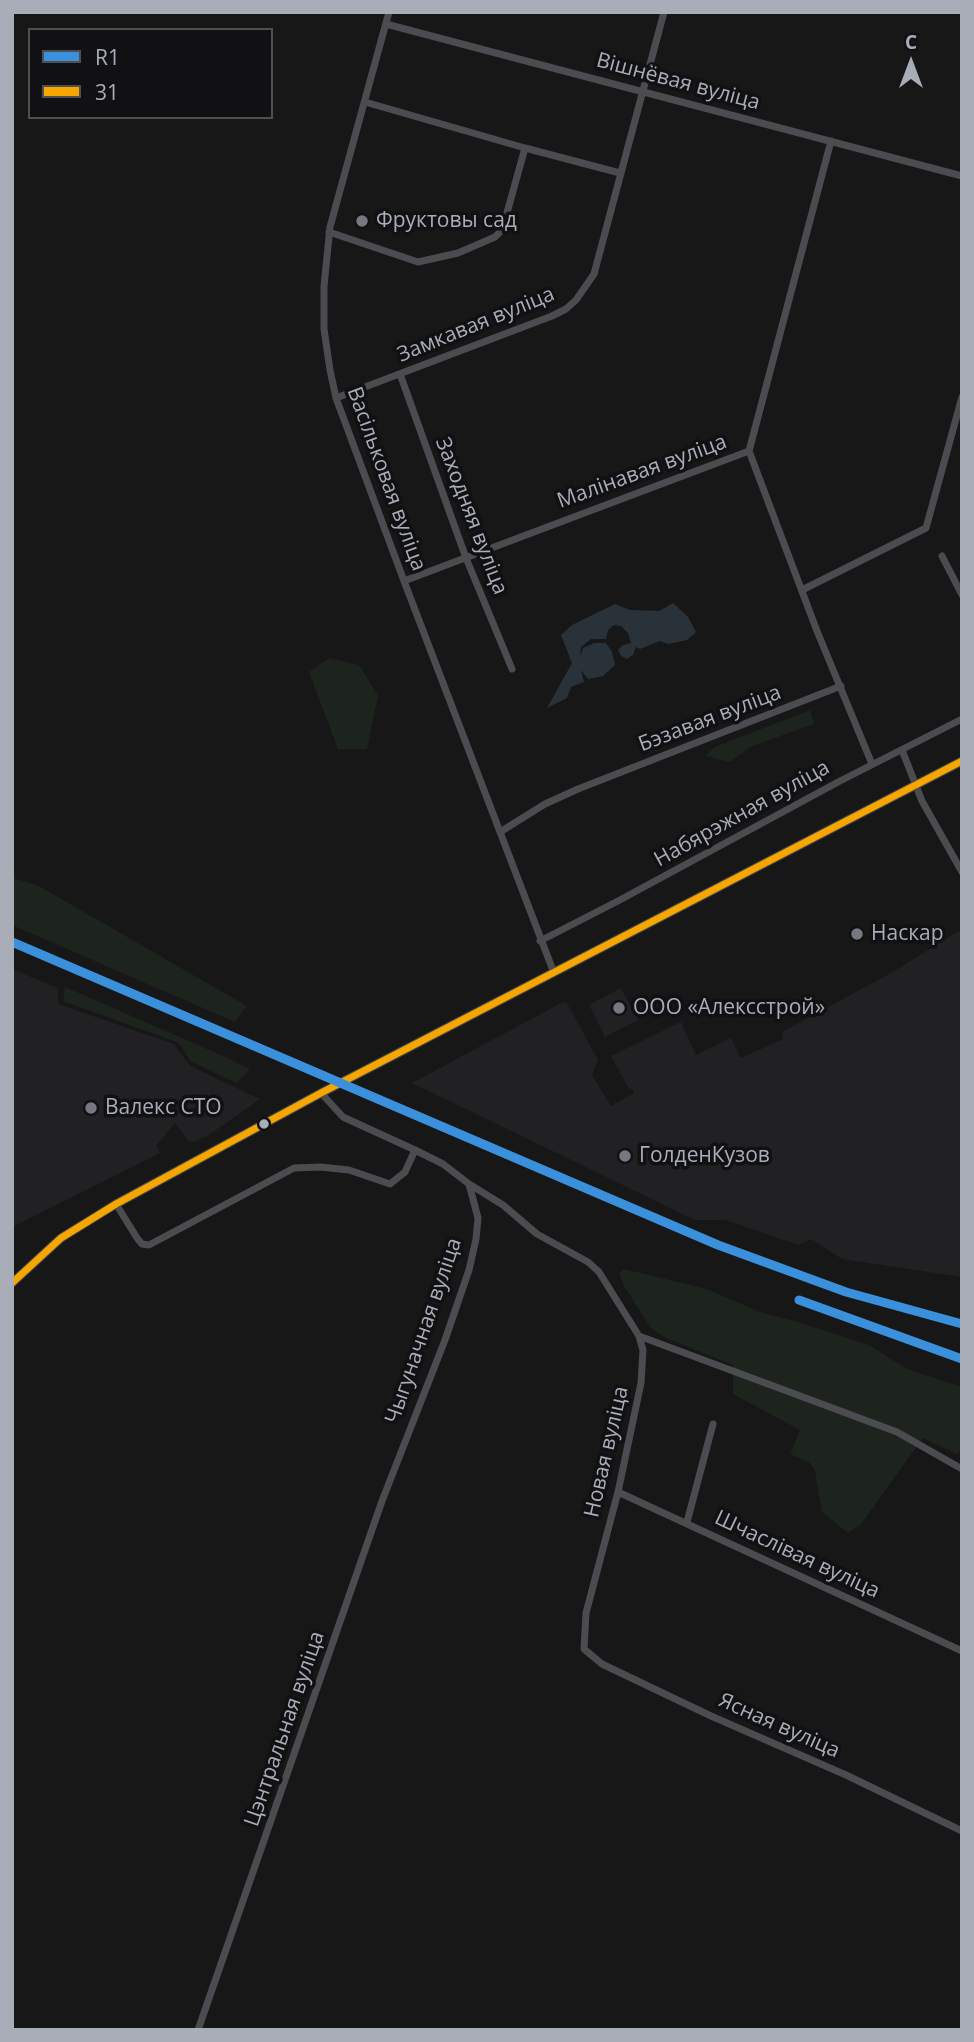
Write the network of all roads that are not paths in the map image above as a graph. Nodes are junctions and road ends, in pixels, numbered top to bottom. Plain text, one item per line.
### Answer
1 (389, 12) edge
2 (664, 12) edge
3 (386, 24) junction
4 (643, 90) junction
5 (365, 102) junction
6 (831, 141) junction
7 (525, 148) junction
8 (620, 173) junction
9 (962, 176) edge
10 (329, 232) junction
11 (400, 374) junction
12 (962, 397) edge
13 (336, 398) junction
14 (749, 451) junction
15 (942, 556) dead end
16 (466, 558) junction
17 (404, 580) junction
18 (802, 590) junction
19 (962, 596) edge
20 (512, 669) dead end
21 (841, 686) junction
22 (962, 719) edge
23 (902, 750) junction
24 (962, 761) edge
25 (872, 764) junction
26 (915, 784) junction
27 (500, 832) junction
28 (962, 872) edge
29 (540, 941) junction
30 (554, 974) junction
31 (321, 1093) junction
32 (415, 1150) junction
33 (469, 1184) junction
34 (116, 1204) junction
35 (12, 1283) edge
36 (639, 1336) junction
37 (713, 1423) dead end
38 (405, 1440) joint
39 (962, 1469) edge
40 (618, 1492) junction
41 (687, 1522) junction
42 (584, 1648) joint
43 (962, 1651) edge
44 (962, 1831) edge
45 (198, 2030) edge

1 - 3 street, Васільковая вуліца
2 - 4 street, Замкавая вуліца
3 - 4 street, Вішнёвая вуліца
3 - 5 street, Васільковая вуліца
4 - 6 street, Вішнёвая вуліца
4 - 8 street, Замкавая вуліца
5 - 7 street
5 - 10 street, Васільковая вуліца
6 - 9 street, Вішнёвая вуліца
6 - 14 street, Малінавая вуліца
7 - 8 street
7 - 10 street
8 - 11 street, Замкавая вуліца
10 - 13 street, Васільковая вуліца
11 - 13 street, Замкавая вуліца
11 - 16 street, Заходняя вуліца
12 - 18 street
13 - 17 street, Васільковая вуліца
14 - 16 street, Малінавая вуліца
14 - 18 street
15 - 19 street
16 - 17 street, Малінавая вуліца
16 - 20 street, Заходняя вуліца
17 - 27 street, Васільковая вуліца
18 - 21 street
21 - 25 street
21 - 27 street, Бэзавая вуліца
22 - 23 street, Набярэжная вуліца
23 - 25 street, Набярэжная вуліца
23 - 26 street
24 - 26 street
25 - 29 street, Набярэжная вуліца
26 - 28 street
26 - 30 street
27 - 29 street, Васільковая вуліца
29 - 30 street, Васільковая вуліца
30 - 31 street
31 - 32 street
31 - 34 street
32 - 33 street
32 - 34 street
33 - 36 street, Новая вуліца
33 - 38 street, Чыгуначная вуліца
34 - 35 street
36 - 39 street
36 - 40 street, Новая вуліца
37 - 41 street
38 - 45 street, Цэнтральная вуліца
40 - 41 street, Шчаслівая вуліца
40 - 42 street, Новая вуліца
41 - 43 street, Шчаслівая вуліца
42 - 44 street, Ясная вуліца

